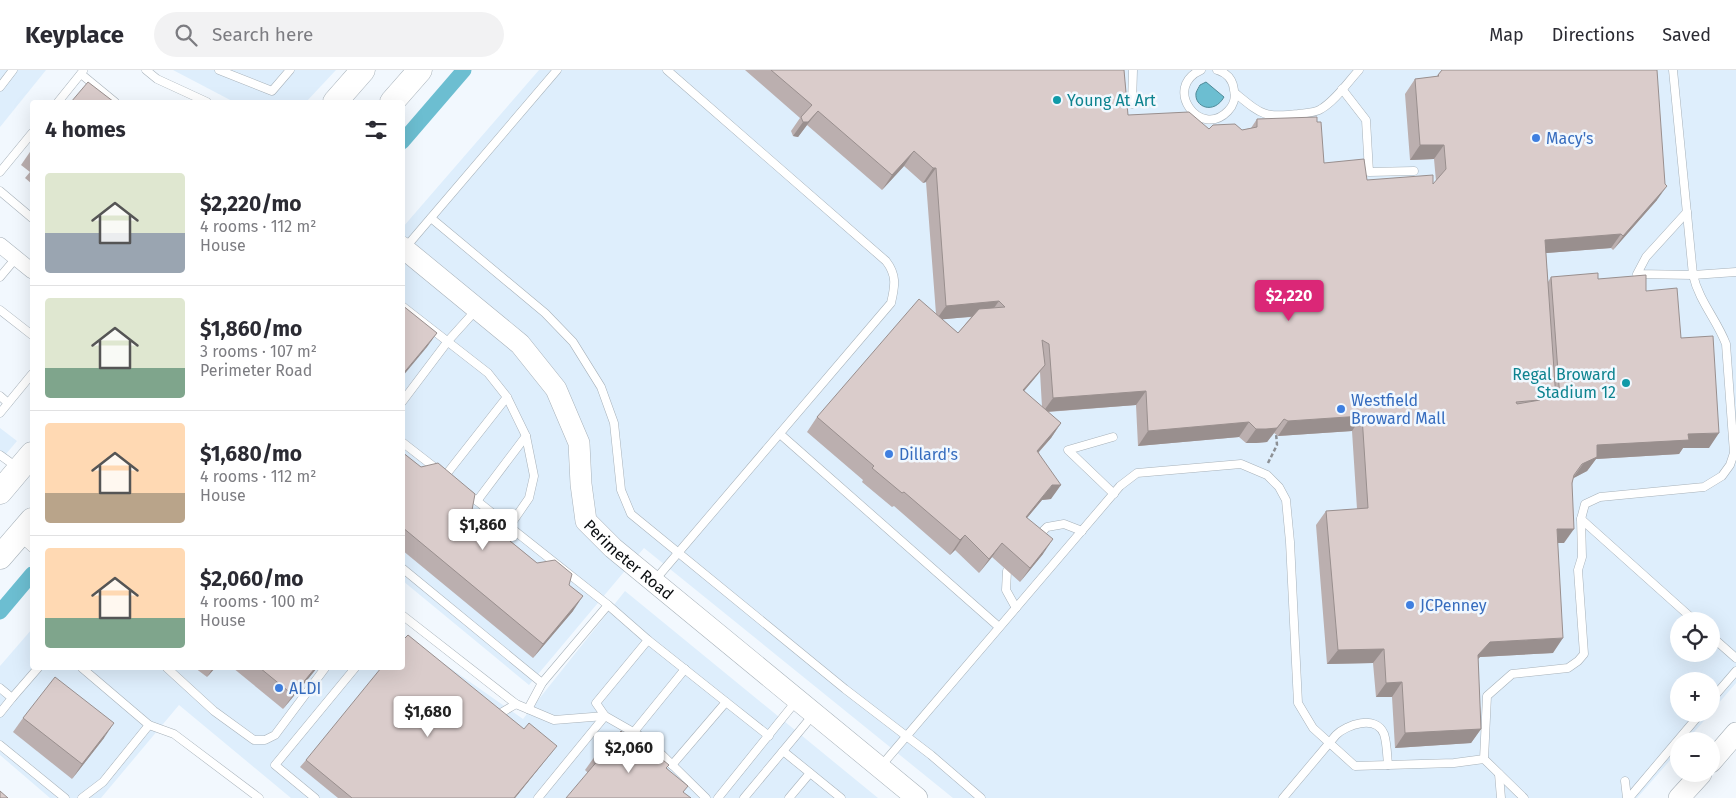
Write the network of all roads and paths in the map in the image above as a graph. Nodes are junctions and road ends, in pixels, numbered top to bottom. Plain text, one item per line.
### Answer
1 (13, 70) edge
2 (146, 70) edge
3 (219, 70) edge
4 (290, 70) edge
5 (363, 70) edge
6 (420, 70) edge
7 (557, 70) edge
8 (668, 70) edge
9 (1133, 70) edge
10 (1217, 70) edge
11 (1359, 70) edge
12 (1673, 70) edge
13 (1198, 71) edge
14 (83, 72) edge
15 (238, 73) edge
16 (0, 87) edge
17 (1342, 89) junction
18 (1235, 93) junction
19 (60, 100) edge
20 (113, 100) edge
21 (203, 100) edge
22 (337, 100) edge
23 (394, 100) edge
24 (1132, 104) dead end
25 (30, 135) edge
26 (1414, 171) dead end
27 (0, 172) edge
28 (0, 191) edge
29 (1687, 212) junction
30 (30, 216) edge
31 (431, 218) junction
32 (0, 245) edge
33 (405, 247) edge
34 (405, 249) edge
35 (16, 258) junction
36 (30, 269) edge
37 (1736, 272) edge
38 (1693, 276) junction
39 (0, 277) edge
40 (405, 308) edge
41 (477, 308) junction
42 (0, 310) edge
43 (30, 333) edge
44 (448, 342) junction
45 (30, 376) edge
46 (0, 396) edge
47 (507, 397) junction
48 (405, 398) edge
49 (8, 403) junction
50 (0, 413) edge
51 (1276, 425) edge
52 (780, 434) junction
53 (526, 436) junction
54 (1113, 437) dead end
55 (405, 444) edge
56 (0, 454) edge
57 (26, 462) edge
58 (1264, 474) junction
59 (451, 481) junction
60 (0, 492) edge
61 (1114, 494) junction
62 (477, 501) junction
63 (1581, 518) junction
64 (509, 527) junction
65 (1082, 531) junction
66 (28, 535) edge
67 (1030, 543) edge
68 (678, 552) junction
69 (0, 557) edge
70 (405, 570) edge
71 (1008, 571) dead end
72 (654, 581) junction
73 (608, 605) junction
74 (1016, 608) junction
75 (1685, 612) edge
76 (405, 617) edge
77 (999, 627) junction
78 (648, 640) junction
79 (1720, 644) edge
80 (1736, 658) edge
81 (36, 670) edge
82 (84, 670) edge
83 (169, 670) edge
84 (323, 670) edge
85 (353, 670) edge
86 (685, 670) junction
87 (1736, 671) edge
88 (542, 683) junction
89 (0, 688) edge
90 (1720, 690) edge
91 (12, 698) junction
92 (798, 700) junction
93 (726, 702) junction
94 (516, 704) junction
95 (528, 709) junction
96 (0, 713) edge
97 (814, 714) junction
98 (494, 716) edge
99 (604, 716) junction
100 (1693, 722) edge
101 (149, 725) junction
102 (633, 733) junction
103 (1736, 734) edge
104 (769, 736) junction
105 (906, 736) junction
106 (1329, 743) junction
107 (0, 745) edge
108 (783, 751) junction
109 (1720, 752) edge
110 (1484, 760) junction
111 (672, 765) junction
112 (1388, 765) junction
113 (880, 768) junction
114 (810, 773) junction
115 (1499, 774) junction
116 (1624, 782) dead end
117 (1694, 782) edge
118 (66, 798) edge
119 (82, 798) edge
120 (259, 798) edge
121 (315, 798) edge
122 (538, 798) edge
123 (706, 798) edge
124 (718, 798) edge
125 (744, 798) edge
126 (789, 798) edge
127 (841, 798) edge
128 (917, 798) edge
129 (981, 798) edge
130 (1283, 798) edge
131 (1501, 798) edge
132 (1524, 798) edge
133 (1628, 798) edge
134 (1679, 798) edge

1 - 16 lane
2 - 21 lane
3 - 15 lane
4 - 15 lane
5 - 22 main road
6 - 23 main road
7 - 31 lane
8 - 52 lane
9 - 24 lane
10 - 18 lane
11 - 17 lane
12 - 29 lane
13 - 18 lane
14 - 19 lane
14 - 20 lane
17 - 18 lane
17 - 26 lane
25 - 27 lane
28 - 30 lane
29 - 38 lane
29 - 38 lane
31 - 33 lane
31 - 68 lane
32 - 35 street
34 - 41 street, Perimeter Road
35 - 36 street
35 - 39 lane
37 - 38 lane
38 - 63 lane
40 - 44 lane
41 - 44 lane
41 - 72 street, Perimeter Road
42 - 43 lane
44 - 47 lane
44 - 48 lane
45 - 49 lane
46 - 49 lane
47 - 53 lane
47 - 59 lane
49 - 50 lane
51 - 58 path
52 - 68 lane
52 - 77 lane
53 - 62 lane
53 - 64 lane
54 - 61 lane
55 - 59 lane
56 - 57 lane
57 - 60 main road
58 - 61 lane
58 - 106 lane
59 - 62 lane
61 - 65 lane
62 - 64 lane
63 - 75 lane
63 - 110 lane
64 - 73 lane
65 - 67 lane
65 - 74 lane
66 - 69 main road
68 - 72 lane
68 - 105 lane
70 - 88 lane
71 - 74 lane
72 - 92 street, Perimeter Road
73 - 78 lane
73 - 88 lane
74 - 77 lane
76 - 94 lane
77 - 105 lane
78 - 86 lane
78 - 99 lane
79 - 80 lane
81 - 91 lane
82 - 101 lane
83 - 84 lane
85 - 121 lane
86 - 93 lane
86 - 102 lane
87 - 90 lane
88 - 95 lane
89 - 91 lane
91 - 96 lane
92 - 97 street, Perimeter Road
92 - 104 lane
93 - 104 lane
93 - 111 lane
94 - 95 lane
94 - 98 lane
95 - 99 lane
97 - 108 lane
97 - 113 street, Perimeter Road
99 - 102 lane
99 - 122 lane
100 - 133 lane
101 - 119 lane
101 - 120 lane
102 - 111 lane
103 - 109 street
104 - 124 lane
105 - 113 lane
105 - 129 lane
106 - 112 lane
106 - 112 lane
106 - 130 lane
107 - 118 lane
108 - 114 lane
108 - 125 lane
110 - 112 lane
110 - 115 lane
111 - 123 lane
113 - 128 street, Perimeter Road
114 - 126 lane
114 - 127 lane
115 - 131 lane
115 - 132 lane
116 - 133 lane
117 - 134 street

